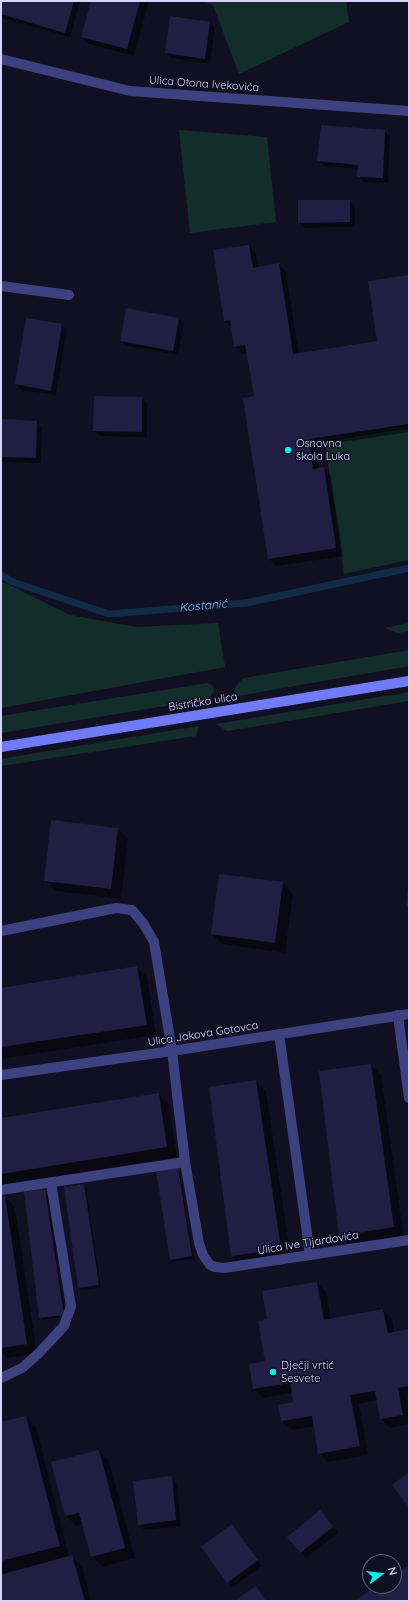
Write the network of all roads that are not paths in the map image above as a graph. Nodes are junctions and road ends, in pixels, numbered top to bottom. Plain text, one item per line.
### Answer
1 (1, 59) edge
2 (409, 111) edge
3 (1, 286) edge
4 (69, 295) dead end
5 (409, 681) edge
6 (1, 747) edge
7 (1, 931) edge
8 (409, 1014) edge
9 (398, 1016) junction
10 (279, 1034) junction
11 (172, 1052) junction
12 (1, 1075) edge
13 (409, 1098) edge
14 (185, 1162) junction
15 (51, 1183) junction
16 (1, 1190) edge
17 (409, 1240) edge
18 (310, 1255) junction
19 (1, 1378) edge

1 - 2 street, Ulica Otona Ivekovića
3 - 4 street
5 - 6 main road, Bistrička ulica
7 - 11 street
8 - 9 street, Ulica Jakova Gotovca
9 - 10 street, Ulica Jakova Gotovca
9 - 13 street
10 - 11 street, Ulica Jakova Gotovca
10 - 18 street
11 - 12 street, Ulica Jakova Gotovca
11 - 14 street
14 - 15 street
14 - 18 street, Ulica Ive Tijardovića
15 - 16 street
15 - 19 street
17 - 18 street, Ulica Ive Tijardovića

